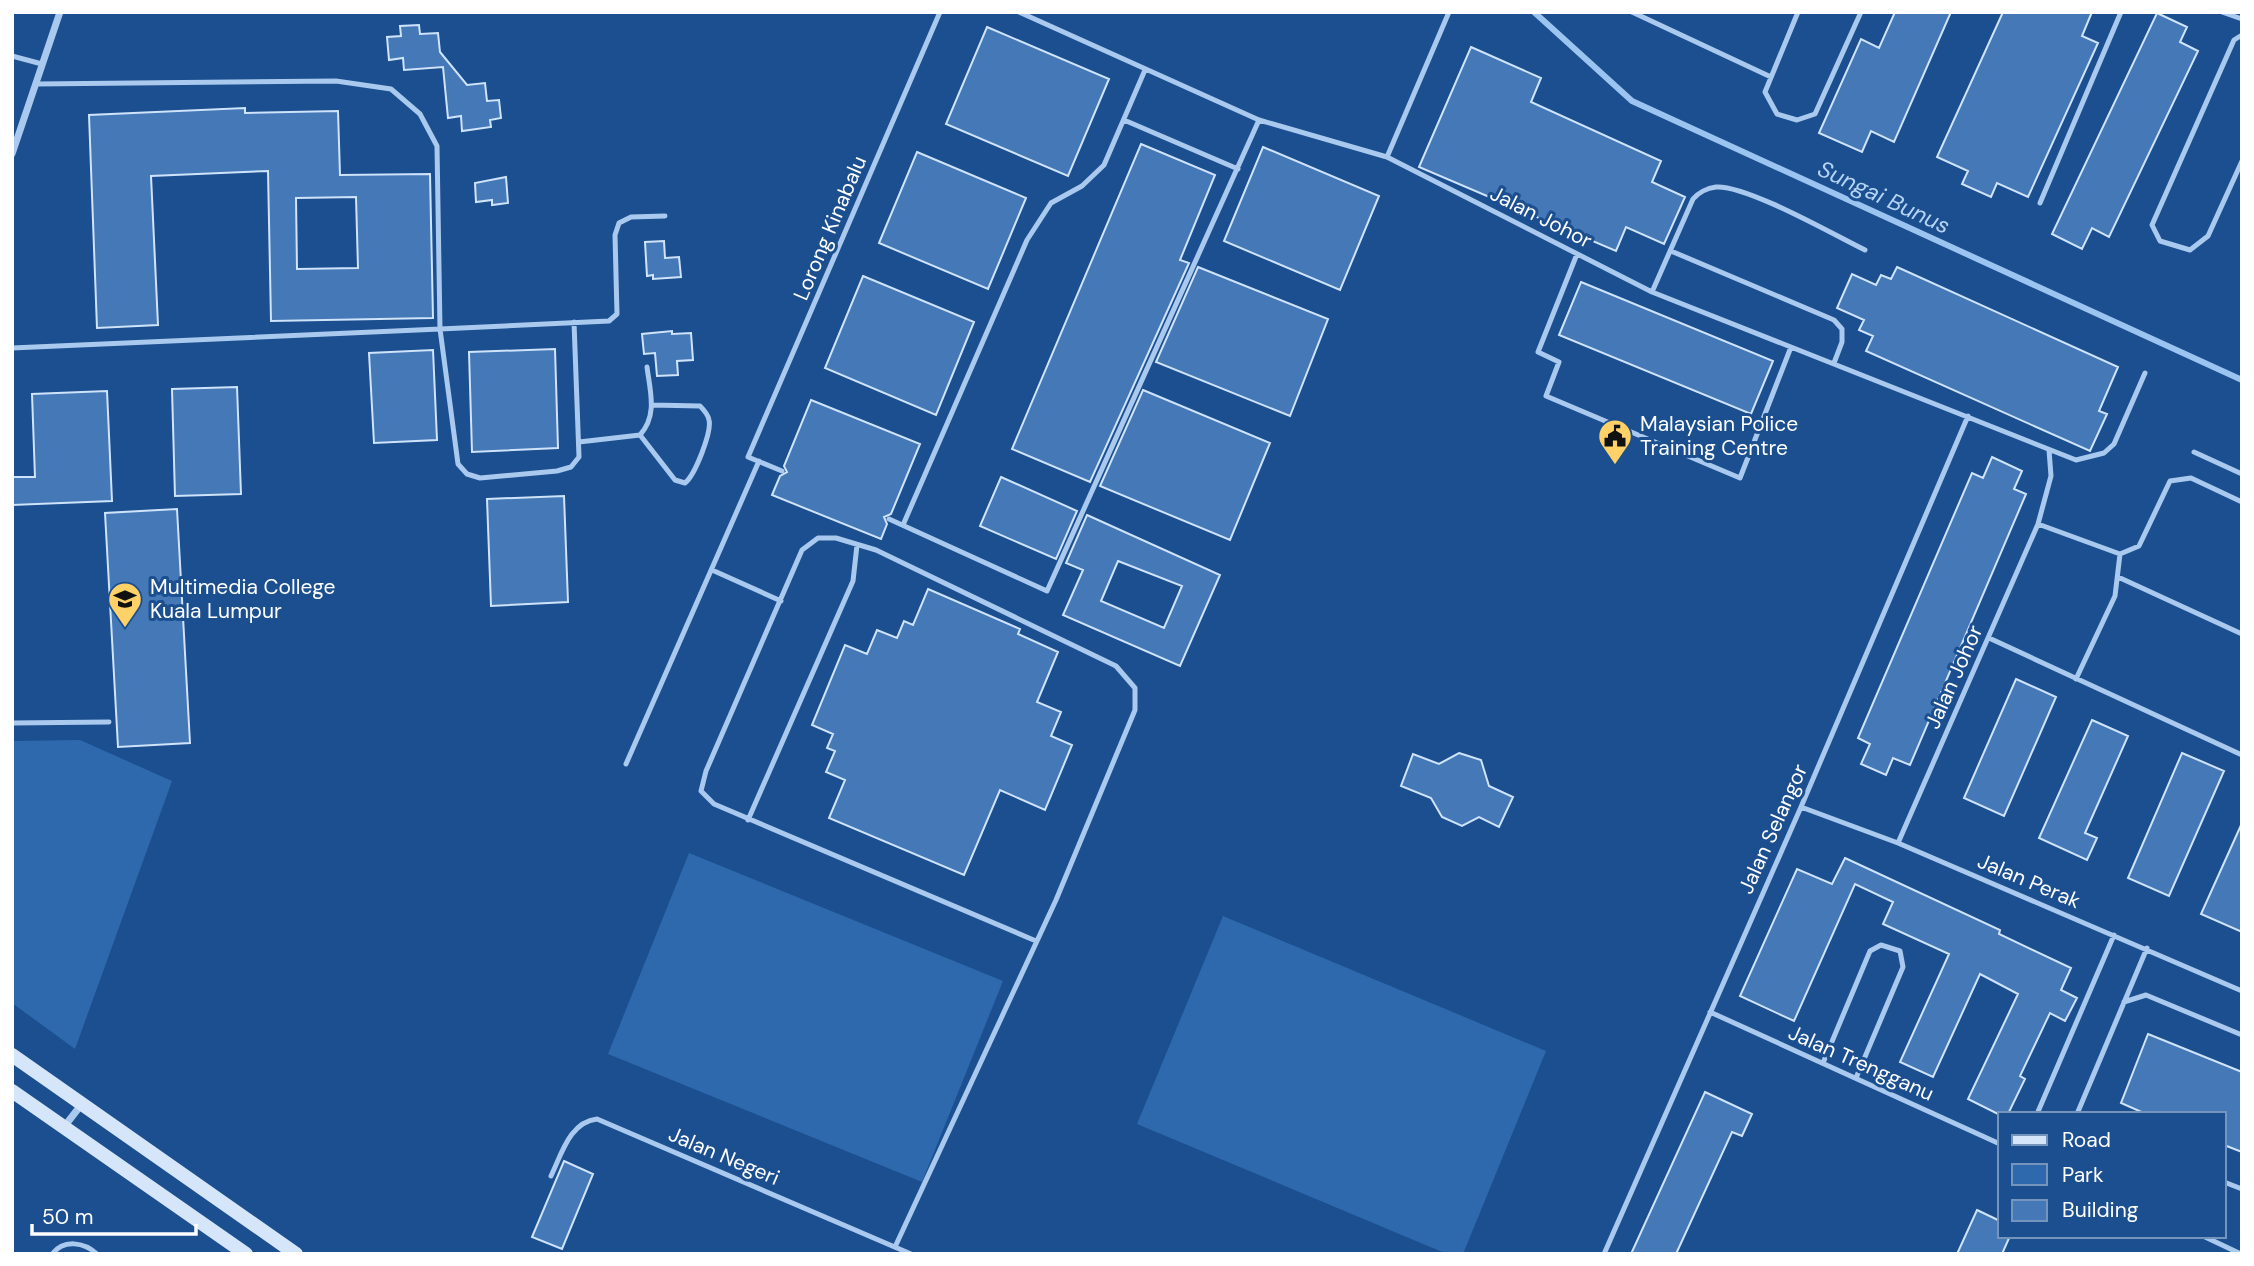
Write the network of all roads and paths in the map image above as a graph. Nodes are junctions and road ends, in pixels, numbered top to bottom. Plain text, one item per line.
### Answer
1 (60, 12) edge
2 (940, 12) edge
3 (1019, 12) edge
4 (1449, 12) edge
5 (1632, 12) edge
6 (1798, 12) edge
7 (1861, 12) edge
8 (2122, 12) edge
9 (2222, 12) edge
10 (1029, 14) edge
11 (2242, 19) edge
12 (2242, 35) edge
13 (12, 56) edge
14 (42, 64) junction
15 (1145, 70) junction
16 (1770, 76) junction
17 (36, 84) junction
18 (1124, 120) junction
19 (1259, 120) junction
20 (13, 152) edge
21 (1387, 157) junction
22 (2242, 161) edge
23 (1238, 169) junction
24 (2040, 203) dead end
25 (666, 216) dead end
26 (1865, 250) dead end
27 (1671, 251) junction
28 (1577, 254) junction
29 (1652, 292) junction
30 (574, 322) junction
31 (440, 329) junction
32 (1791, 347) junction
33 (12, 348) edge
34 (1834, 363) junction
35 (647, 367) dead end
36 (2145, 373) dead end
37 (652, 405) junction
38 (1968, 416) junction
39 (640, 435) junction
40 (579, 442) junction
41 (2049, 450) junction
42 (2193, 452) dead end
43 (758, 461) junction
44 (782, 471) dead end
45 (2242, 474) edge
46 (2242, 502) edge
47 (889, 519) dead end
48 (2038, 524) junction
49 (903, 525) junction
50 (857, 544) junction
51 (2120, 554) junction
52 (712, 570) junction
53 (2118, 577) junction
54 (781, 601) junction
55 (2242, 634) edge
56 (1989, 638) junction
57 (2076, 679) junction
58 (108, 722) dead end
59 (12, 723) edge
60 (2242, 755) edge
61 (626, 764) dead end
62 (1801, 807) junction
63 (748, 820) junction
64 (1898, 842) junction
65 (2114, 934) junction
66 (1036, 941) junction
67 (2147, 948) junction
68 (2242, 991) edge
69 (2124, 1002) junction
70 (1710, 1012) junction
71 (2242, 1035) edge
72 (12, 1055) edge
73 (1823, 1063) junction
74 (1856, 1078) junction
75 (12, 1091) edge
76 (80, 1105) junction
77 (2038, 1112) edge
78 (2078, 1112) edge
79 (64, 1128) junction
80 (1998, 1143) edge
81 (551, 1176) dead end
82 (2207, 1238) edge
83 (895, 1247) junction
84 (52, 1254) edge
85 (97, 1254) edge
86 (246, 1254) edge
87 (296, 1254) edge
88 (911, 1254) edge
89 (1604, 1254) edge
90 (2241, 1254) edge

1 - 14 street
2 - 43 lane, Lorong Kinabalu
3 - 10 lane, Jalan Johor
4 - 21 lane
5 - 16 lane
6 - 16 lane
7 - 16 lane
8 - 24 lane
9 - 11 lane
10 - 15 lane, Jalan Johor
12 - 22 lane
13 - 14 lane
14 - 17 street
15 - 18 lane
15 - 19 lane, Jalan Johor
17 - 20 street
17 - 31 lane
18 - 23 lane
18 - 49 lane
19 - 21 lane, Jalan Johor
19 - 23 lane
21 - 28 lane, Jalan Johor
23 - 49 lane
25 - 30 lane
26 - 27 lane
27 - 29 lane
27 - 34 lane
28 - 29 lane, Jalan Johor
28 - 32 lane
29 - 32 lane, Jalan Johor
30 - 31 lane
30 - 40 lane
31 - 33 lane
31 - 40 lane
32 - 34 lane, Jalan Johor
34 - 38 lane, Jalan Johor
35 - 37 lane
36 - 41 lane, Jalan Johor
37 - 39 lane
37 - 39 lane
38 - 41 lane, Jalan Johor
38 - 62 lane, Jalan Selangor
39 - 40 lane
41 - 48 lane, Jalan Johor
42 - 45 lane
43 - 44 lane
43 - 52 lane
46 - 51 lane
47 - 49 lane
48 - 51 lane
48 - 56 lane, Jalan Johor
50 - 54 lane
50 - 63 lane
50 - 66 lane
51 - 53 lane
52 - 54 lane
52 - 61 lane
53 - 55 lane
53 - 57 lane
54 - 63 lane
56 - 57 lane
56 - 64 lane, Jalan Johor
57 - 60 lane
58 - 59 lane
62 - 64 lane, Jalan Perak
62 - 70 lane, Jalan Selangor
63 - 66 lane
64 - 65 lane, Jalan Perak
65 - 67 lane, Jalan Perak
65 - 77 lane
66 - 83 lane
67 - 68 lane, Jalan Perak
67 - 69 lane
69 - 71 lane
69 - 78 lane
70 - 73 lane, Jalan Trengganu
70 - 89 lane, Jalan Selangor
72 - 76 main road
73 - 74 lane, Jalan Trengganu
73 - 74 lane
74 - 80 lane, Jalan Trengganu
75 - 79 main road
76 - 79 street
76 - 87 main road
79 - 86 main road
81 - 83 lane, Jalan Negeri
82 - 90 lane
83 - 88 lane, Jalan Negeri
84 - 85 lane

